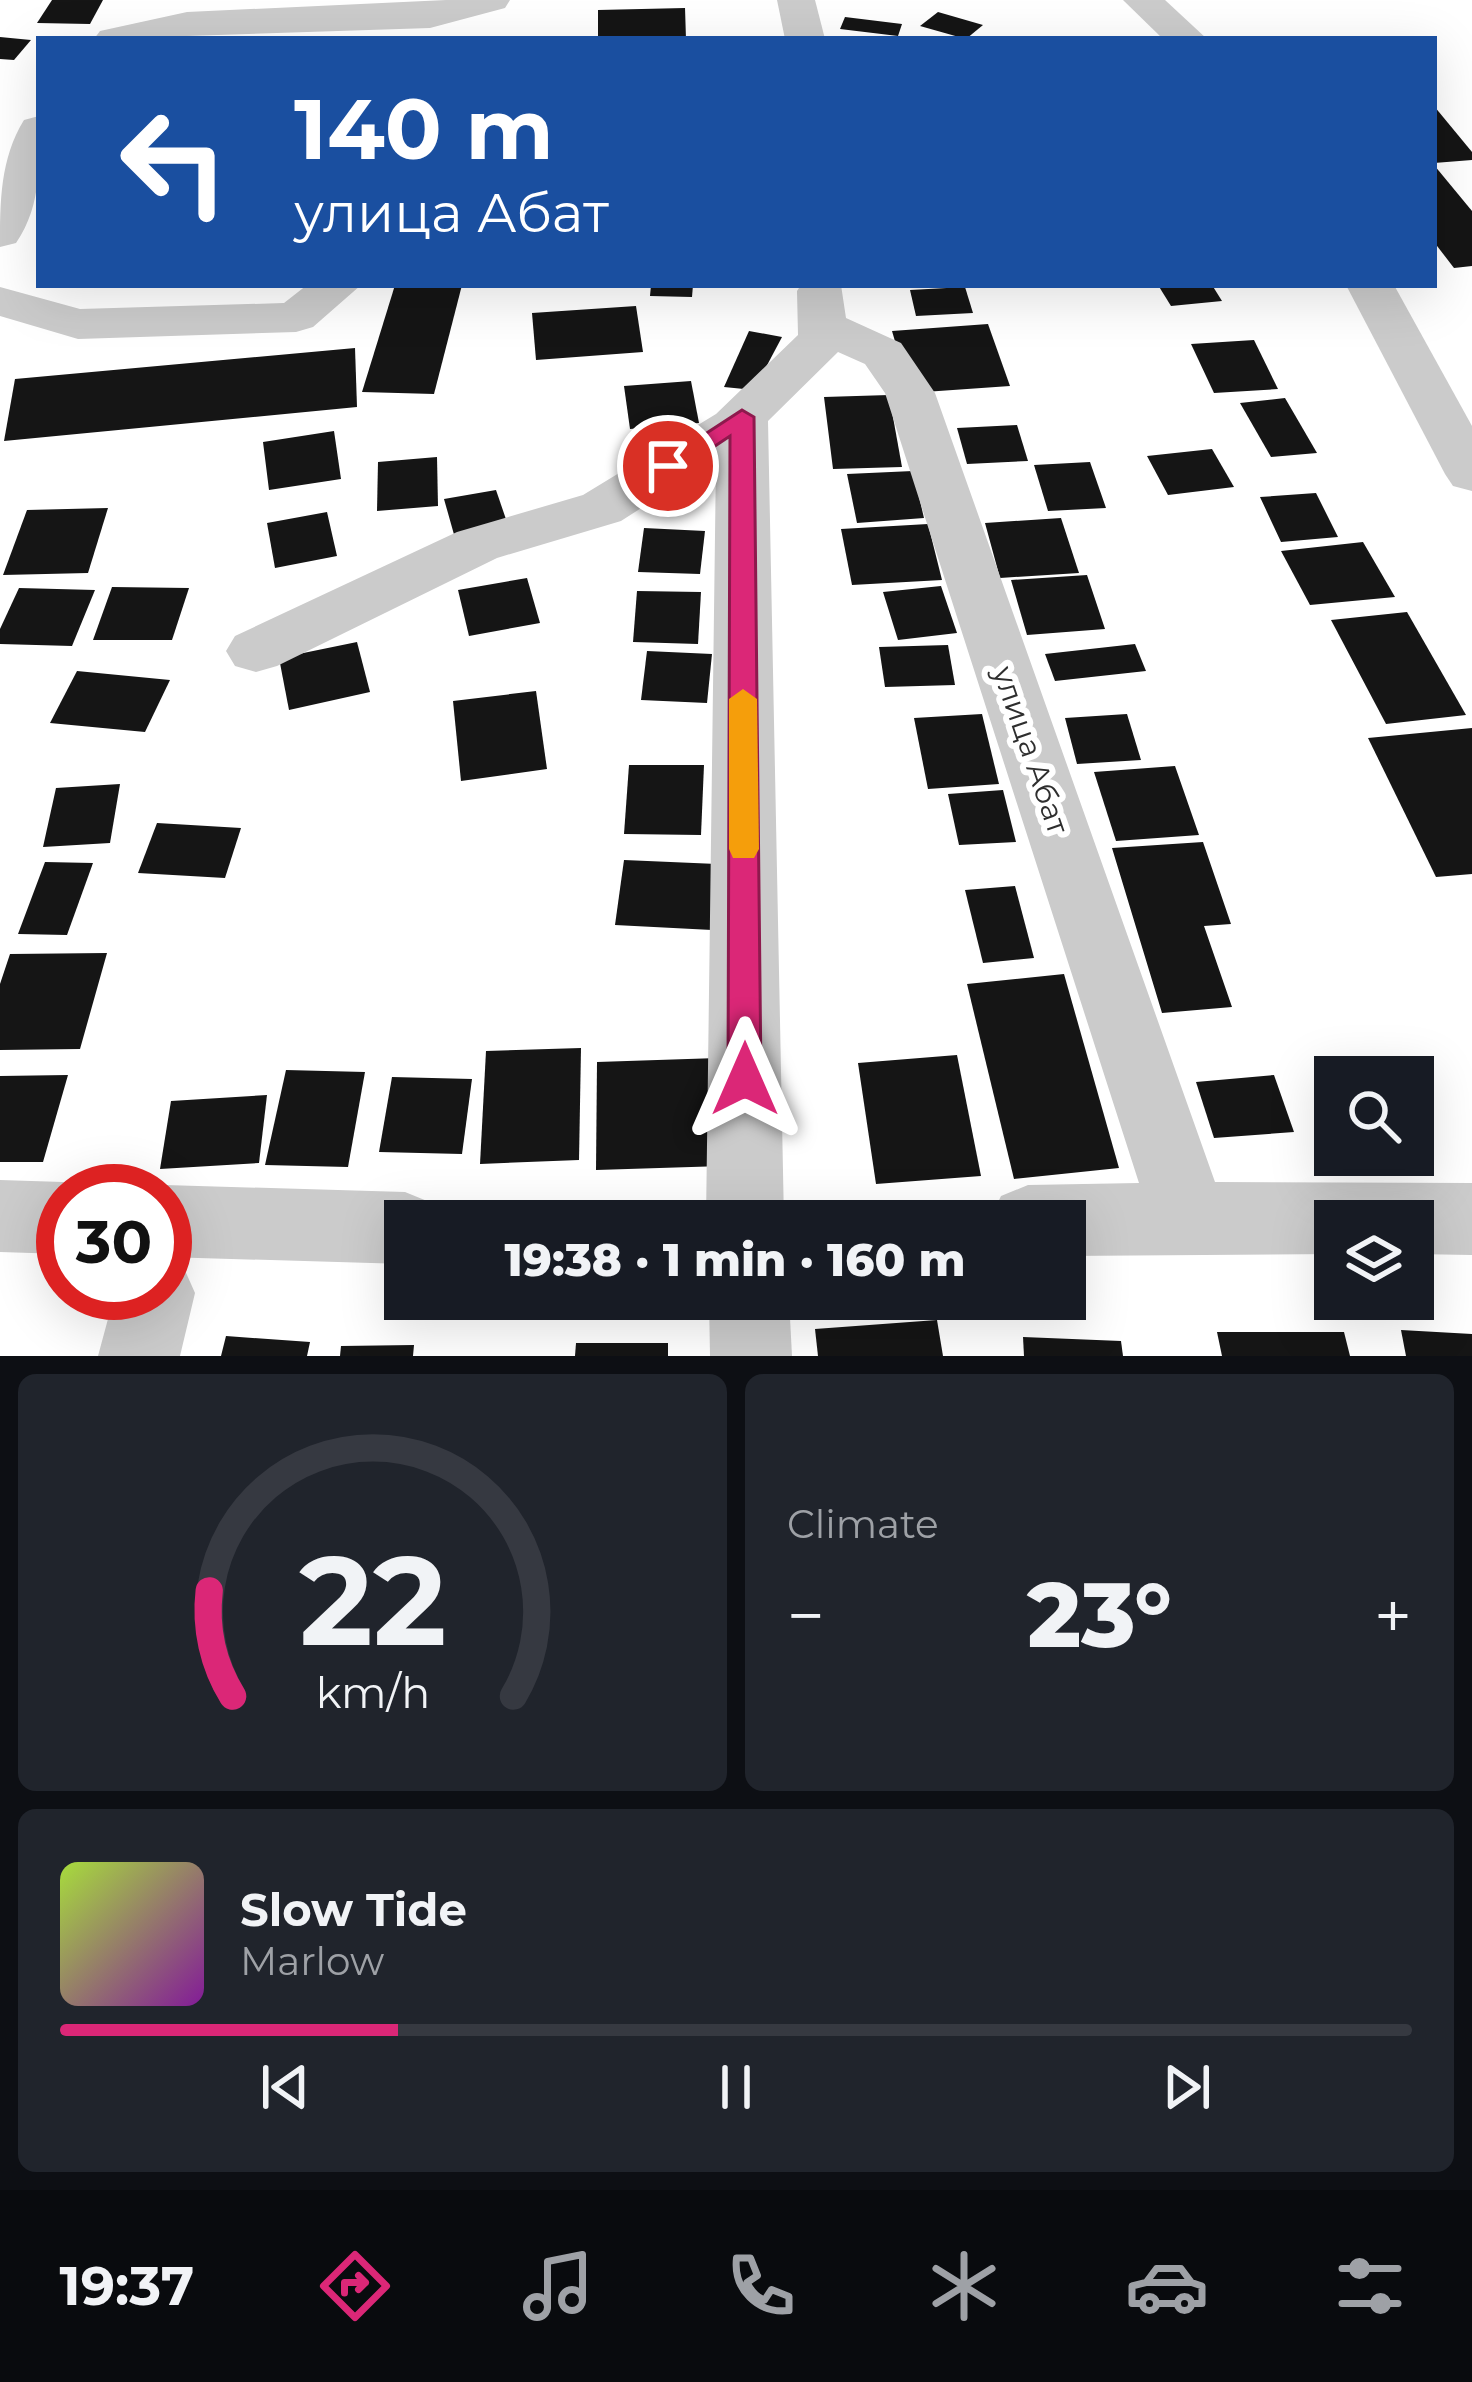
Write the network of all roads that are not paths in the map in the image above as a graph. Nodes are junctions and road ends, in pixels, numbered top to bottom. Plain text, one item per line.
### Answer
1 (491, 0) edge
2 (796, 0) edge
3 (1142, 0) edge
4 (427, 27) edge
5 (129, 36) edge
6 (804, 36) edge
7 (1184, 36) edge
8 (36, 137) edge
9 (0, 233) edge
10 (333, 288) edge
11 (1372, 288) edge
12 (0, 301) edge
13 (822, 305) edge
14 (742, 417) junction
15 (1472, 474) edge
16 (256, 651) dead end
17 (745, 1200) edge
18 (0, 1216) edge
19 (36, 1217) edge
20 (1189, 1217) junction
21 (1472, 1219) edge
22 (1086, 1220) edge
23 (384, 1230) edge
24 (192, 1246) edge
25 (148, 1320) edge
26 (749, 1320) edge
27 (139, 1356) edge
28 (752, 1356) edge

1 - 4 street
2 - 6 street
3 - 7 street
4 - 5 street
8 - 9 street
10 - 12 street
11 - 15 street
13 - 14 street, улица Абат
13 - 20 street, улица Абат
14 - 16 street, улица Абат
14 - 17 street
18 - 19 street
20 - 21 street
20 - 22 street
23 - 24 street
25 - 27 street
26 - 28 street

